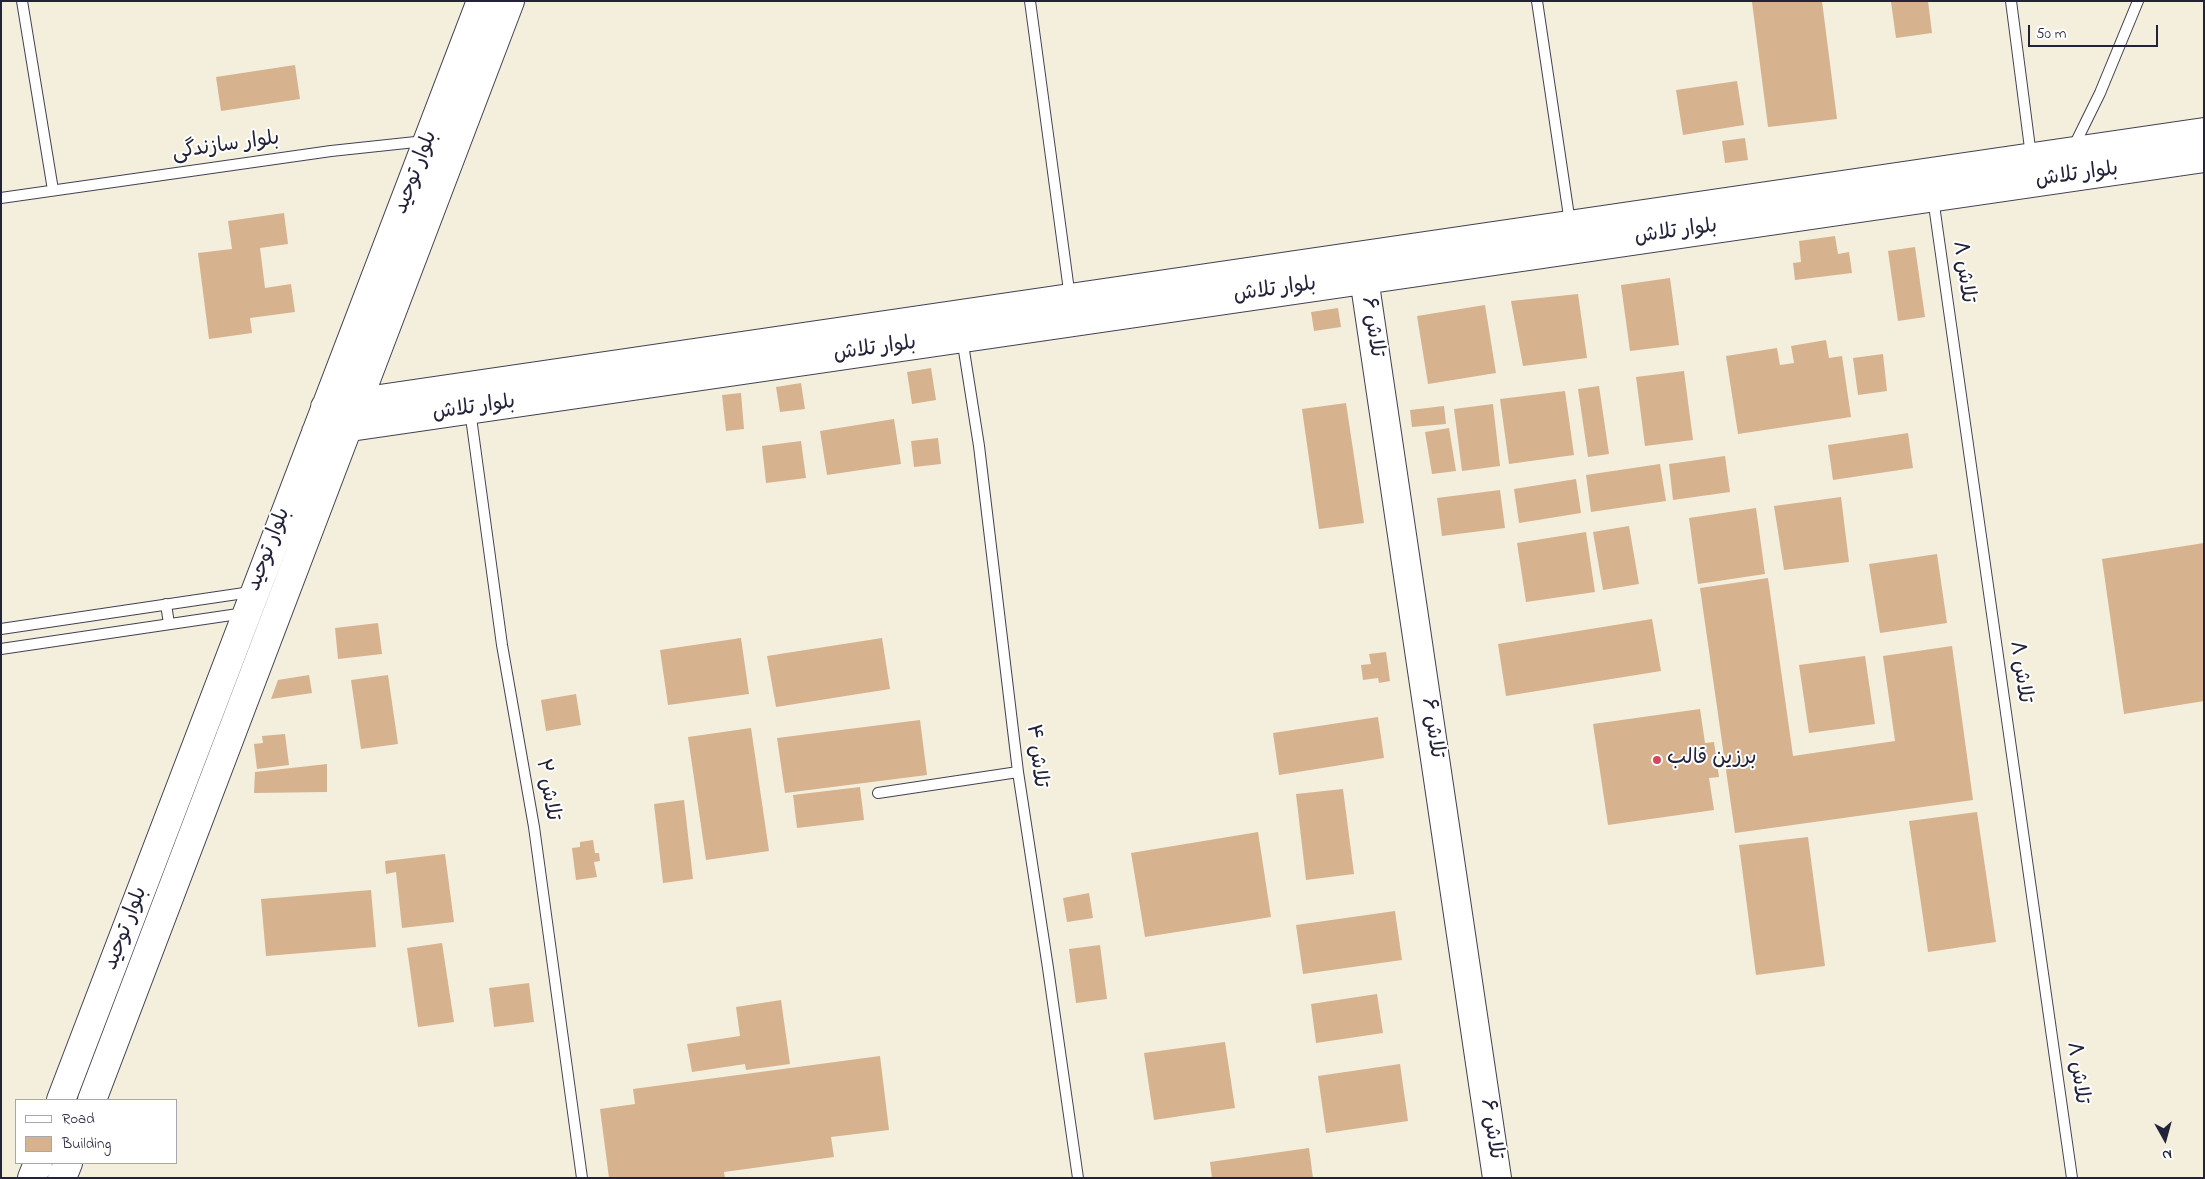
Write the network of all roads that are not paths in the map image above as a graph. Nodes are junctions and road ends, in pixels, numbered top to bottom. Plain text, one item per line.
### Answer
1 (22, 1) edge
2 (481, 1) edge
3 (510, 1) edge
4 (1030, 1) edge
5 (1537, 1) edge
6 (2011, 1) edge
7 (2138, 1) edge
8 (2204, 132) edge
9 (442, 145) junction
10 (2204, 158) edge
11 (2073, 164) junction
12 (2033, 170) junction
13 (1931, 184) junction
14 (53, 190) junction
15 (1, 198) edge
16 (1570, 225) junction
17 (1364, 278) junction
18 (1072, 309) junction
19 (960, 326) junction
20 (357, 402) junction
21 (399, 408) junction
22 (470, 410) junction
23 (320, 419) junction
24 (348, 428) junction
25 (251, 602) junction
26 (166, 604) junction
27 (168, 624) junction
28 (1, 629) edge
29 (1, 649) edge
30 (1018, 772) junction
31 (878, 793) dead end
32 (61, 1099) edge
33 (92, 1099) edge
34 (38, 1164) edge
35 (68, 1164) edge
36 (32, 1178) edge
37 (62, 1178) edge
38 (582, 1178) edge
39 (1078, 1178) edge
40 (1497, 1178) edge
41 (2072, 1178) edge

1 - 14 lane
2 - 9 street, بلوار توحید
3 - 9 street, بلوار توحید
4 - 18 lane
5 - 16 lane
6 - 12 lane
7 - 11 lane
8 - 11 street, بلوار تلاش
9 - 14 lane, بلوار سازندگی
9 - 20 street, بلوار توحید
9 - 23 street, بلوار توحید
10 - 11 street, بلوار تلاش
11 - 12 street, بلوار تلاش
12 - 13 street, بلوار تلاش
13 - 16 street, بلوار تلاش
13 - 17 street, بلوار تلاش
13 - 41 lane, تلاش ۸
14 - 15 lane, بلوار سازندگی
16 - 18 street, بلوار تلاش
17 - 18 street, بلوار تلاش
17 - 40 street, تلاش ۶
18 - 19 street, بلوار تلاش
19 - 21 street, بلوار تلاش
19 - 22 street, بلوار تلاش
19 - 30 lane, تلاش ۴
20 - 21 street, بلوار تلاش
20 - 23 street, بلوار تلاش
20 - 24 street, بلوار توحید
21 - 22 street, بلوار تلاش
21 - 24 street, بلوار تلاش
22 - 38 lane, تلاش ۲
23 - 24 street, بلوار تلاش
23 - 25 street, بلوار توحید
24 - 33 street, بلوار توحید
25 - 26 lane
25 - 27 lane
25 - 32 street, بلوار توحید
26 - 27 lane
26 - 28 lane
27 - 29 lane
30 - 31 lane
30 - 39 lane, تلاش ۴
34 - 36 street
35 - 37 street

